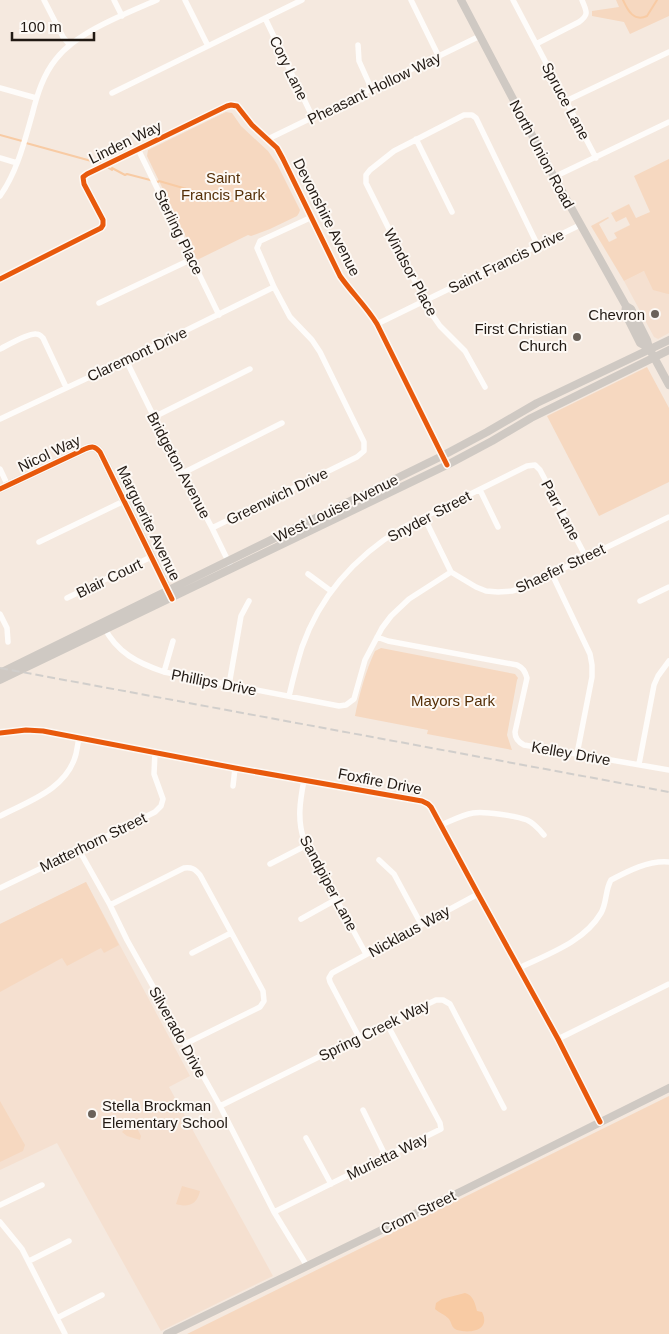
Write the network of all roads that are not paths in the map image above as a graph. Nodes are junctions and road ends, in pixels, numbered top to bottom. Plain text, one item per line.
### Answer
1 (44, 0) edge
2 (114, 0) edge
3 (157, 0) edge
4 (185, 0) edge
5 (302, 0) edge
6 (411, 0) edge
7 (461, 0) edge
8 (513, 0) edge
9 (582, 0) edge
10 (122, 16) junction
11 (265, 18) junction
12 (480, 36) junction
13 (69, 44) junction
14 (536, 44) junction
15 (208, 46) junction
16 (358, 46) dead end
17 (669, 52) edge
18 (439, 56) junction
19 (0, 88) edge
20 (372, 90) junction
21 (112, 92) dead end
22 (36, 98) junction
23 (566, 101) junction
24 (314, 118) junction
25 (669, 122) edge
26 (268, 139) junction
27 (416, 140) junction
28 (138, 150) junction
29 (0, 158) edge
30 (596, 158) junction
31 (17, 163) junction
32 (554, 177) junction
33 (0, 196) edge
34 (452, 212) dead end
35 (312, 217) junction
36 (580, 225) junction
37 (538, 246) junction
38 (192, 259) junction
39 (0, 279) edge
40 (274, 287) junction
41 (424, 301) junction
42 (99, 303) dead end
43 (219, 314) junction
44 (377, 324) junction
45 (669, 340) edge
46 (649, 348) junction
47 (0, 349) edge
48 (669, 350) edge
49 (654, 357) junction
50 (126, 360) junction
51 (250, 369) dead end
52 (669, 385) edge
53 (66, 387) junction
54 (485, 387) dead end
55 (154, 417) junction
56 (0, 419) edge
57 (282, 423) dead end
58 (442, 456) junction
59 (103, 459) joint
60 (447, 465) junction
61 (535, 465) joint
62 (0, 469) edge
63 (183, 473) junction
64 (8, 486) junction
65 (0, 489) edge
66 (480, 490) junction
67 (124, 501) junction
68 (424, 517) junction
69 (669, 517) edge
70 (498, 527) dead end
71 (212, 528) junction
72 (40, 542) dead end
73 (151, 557) junction
74 (586, 557) junction
75 (228, 560) junction
76 (232, 569) junction
77 (451, 572) junction
78 (308, 574) dead end
79 (552, 574) junction
80 (669, 587) edge
81 (168, 590) junction
82 (331, 591) junction
83 (67, 598) dead end
84 (172, 598) junction
85 (249, 601) dead end
86 (640, 601) dead end
87 (0, 614) edge
88 (104, 626) junction
89 (377, 637) junction
90 (173, 641) dead end
91 (8, 642) dead end
92 (669, 661) edge
93 (164, 672) junction
94 (0, 673) edge
95 (0, 680) edge
96 (229, 685) junction
97 (289, 696) junction
98 (0, 733) edge
99 (79, 738) junction
100 (155, 752) junction
101 (577, 754) junction
102 (639, 764) junction
103 (235, 768) junction
104 (669, 770) edge
105 (304, 780) junction
106 (233, 786) dead end
107 (0, 816) edge
108 (440, 825) junction
109 (544, 834) dead end
110 (307, 845) junction
111 (79, 850) junction
112 (380, 860) dead end
113 (669, 862) edge
114 (270, 864) dead end
115 (0, 888) edge
116 (478, 894) junction
117 (337, 899) junction
118 (110, 905) junction
119 (301, 919) dead end
120 (421, 924) junction
121 (231, 933) junction
122 (192, 953) dead end
123 (366, 954) junction
124 (519, 968) junction
125 (669, 984) edge
126 (387, 1024) junction
127 (359, 1037) junction
128 (558, 1038) junction
129 (185, 1044) junction
130 (669, 1088) edge
131 (220, 1106) junction
132 (504, 1108) dead end
133 (363, 1110) dead end
134 (600, 1122) junction
135 (306, 1138) dead end
136 (386, 1157) junction
137 (331, 1184) junction
138 (42, 1185) dead end
139 (0, 1205) edge
140 (274, 1212) junction
141 (0, 1222) edge
142 (69, 1241) dead end
143 (29, 1261) junction
144 (306, 1266) junction
145 (102, 1295) dead end
146 (57, 1318) junction
147 (65, 1334) edge
148 (167, 1334) edge

1 - 13 street
2 - 10 street
3 - 10 street
4 - 15 street
5 - 11 street
6 - 18 street
7 - 12 main road, North Union Road
8 - 14 street, Spruce Lane
9 - 14 street, Spruce Lane
10 - 13 street
11 - 15 street
11 - 24 street, Cory Lane
12 - 18 street, Pheasant Hollow Way
12 - 32 main road, North Union Road
13 - 22 street
14 - 23 street, Spruce Lane
15 - 21 street
16 - 20 street
17 - 23 street
18 - 20 street, Pheasant Hollow Way
19 - 22 street
20 - 24 street, Pheasant Hollow Way
22 - 31 street
23 - 30 street, Spruce Lane
24 - 26 street, Pheasant Hollow Way
25 - 30 street
26 - 28 street, Linden Way
26 - 35 street, Devonshire Avenue
27 - 34 street
27 - 37 street
27 - 41 street, Windsor Place
28 - 38 street, Sterling Place
28 - 39 street, Linden Way
29 - 31 street
30 - 32 street
31 - 33 street
32 - 36 main road, North Union Road
35 - 40 street
35 - 44 street, Devonshire Avenue
36 - 37 street, Saint Francis Drive
36 - 46 main road, North Union Road
37 - 41 street, Saint Francis Drive
38 - 42 street
38 - 43 street, Sterling Place
40 - 43 street, Claremont Drive
40 - 71 street, Greenwich Drive
41 - 44 street, Saint Francis Drive
41 - 54 street, Windsor Place
43 - 50 street, Claremont Drive
44 - 58 street, Devonshire Avenue
45 - 46 main road, West Louise Avenue
46 - 49 main road, North Union Road
46 - 58 main road, West Louise Avenue
47 - 53 street
48 - 49 main road, West Louise Avenue
49 - 52 main road, North Union Road
49 - 60 main road, West Louise Avenue
50 - 53 street, Claremont Drive
50 - 55 street, Bridgeton Avenue
51 - 55 street
53 - 56 street, Claremont Drive
55 - 63 street, Bridgeton Avenue
57 - 63 street
58 - 60 street, Devonshire Avenue
58 - 75 main road, West Louise Avenue
59 - 64 main road, Nicol Way
59 - 67 main road, Marguerite Avenue
60 - 76 main road, West Louise Avenue
61 - 66 street, Snyder Street
61 - 74 street, Parr Lane
62 - 64 street
63 - 71 street, Bridgeton Avenue
64 - 65 main road, Nicol Way
66 - 68 street, Snyder Street
66 - 70 street
67 - 72 street
67 - 73 main road, Marguerite Avenue
68 - 77 street
68 - 82 street, Snyder Street
69 - 74 street, Shaefer Street
71 - 75 street, Bridgeton Avenue
73 - 81 main road, Marguerite Avenue
73 - 83 street, Blair Court
74 - 79 street, Shaefer Street
75 - 76 street, Bridgeton Avenue
75 - 81 main road, West Louise Avenue
76 - 84 main road, West Louise Avenue
77 - 79 street, Shaefer Street
77 - 89 street
78 - 82 street
79 - 101 street
80 - 86 street
81 - 84 main road, Marguerite Avenue
81 - 88 main road, West Louise Avenue
82 - 97 street, Snyder Street
84 - 88 main road, West Louise Avenue
85 - 96 street
87 - 91 street
88 - 93 street, Phillips Drive
88 - 94 main road, West Louise Avenue
88 - 95 main road, West Louise Avenue
89 - 97 street, Phillips Drive
89 - 101 street, Kelley Drive
90 - 93 street
92 - 102 street
93 - 96 street, Phillips Drive
96 - 97 street, Phillips Drive
98 - 99 street, Foxfire Drive
99 - 100 street, Foxfire Drive
99 - 107 street
100 - 103 street, Foxfire Drive
100 - 111 street, Matterhorn Street
101 - 102 street, Kelley Drive
102 - 104 street, Kelley Drive
103 - 105 street, Foxfire Drive
103 - 106 street
105 - 108 street, Foxfire Drive
105 - 110 street, Sandpiper Lane
108 - 109 street
108 - 116 street, Foxfire Drive
110 - 114 street
110 - 117 street, Sandpiper Lane
111 - 115 street, Matterhorn Street
111 - 118 street, Silverado Drive
112 - 120 street
113 - 124 street
116 - 120 street, Nicklaus Way
116 - 124 street, Foxfire Drive
117 - 119 street
117 - 123 street, Sandpiper Lane
118 - 121 street
118 - 129 street, Silverado Drive
120 - 123 street, Nicklaus Way
121 - 122 street
121 - 129 street
123 - 127 street, Nicklaus Way
124 - 128 street, Foxfire Drive
125 - 128 street
126 - 127 street, Spring Creek Way
126 - 132 street, Spring Creek Way
126 - 136 street, Murietta Way
127 - 131 street, Spring Creek Way
128 - 134 street, Foxfire Drive
129 - 131 street, Silverado Drive
130 - 134 main road, Crom Street
131 - 140 street, Silverado Drive
133 - 136 street
134 - 144 main road, Crom Street
135 - 137 street
136 - 137 street, Murietta Way
137 - 140 street, Murietta Way
138 - 139 street
140 - 144 street, Silverado Drive
141 - 143 street
142 - 143 street
143 - 146 street
144 - 148 main road, Crom Street
145 - 146 street
146 - 147 street

